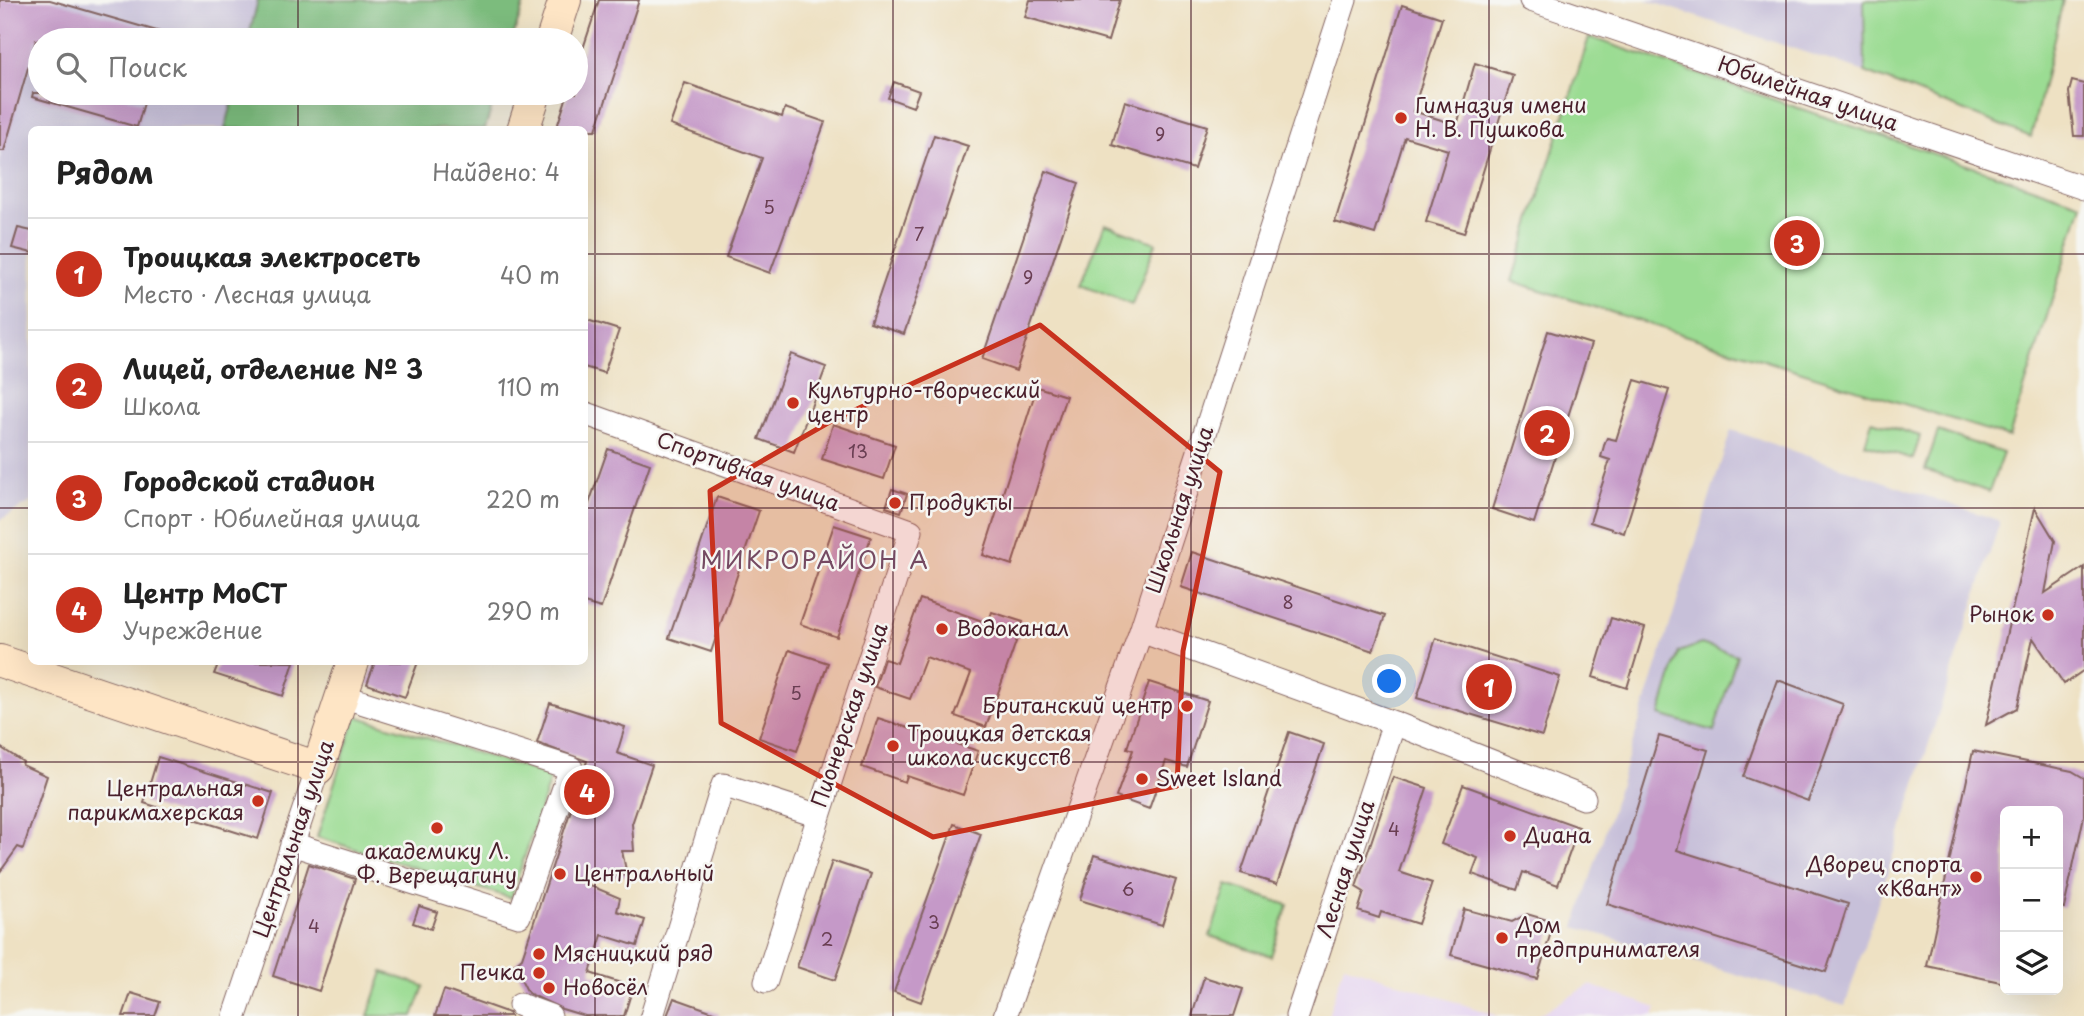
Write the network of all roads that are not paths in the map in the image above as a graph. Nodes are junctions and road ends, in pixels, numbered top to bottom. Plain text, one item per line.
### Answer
1 (565, 0) edge
2 (1345, 0) edge
3 (1531, 0) edge
4 (556, 28) edge
5 (531, 105) edge
6 (524, 126) edge
7 (2084, 188) edge
8 (588, 414) edge
9 (911, 531) joint
10 (1141, 631) junction
11 (0, 661) edge
12 (352, 665) edge
13 (342, 696) junction
14 (1394, 723) junction
15 (318, 768) junction
16 (1584, 798) dead end
17 (818, 817) junction
18 (292, 844) junction
19 (766, 981) dead end
20 (520, 1005) dead end
21 (235, 1016) edge
22 (550, 1016) edge
23 (652, 1016) edge
24 (1005, 1016) edge
25 (1297, 1016) edge

1 - 4 main road
2 - 10 street, Школьная улица
3 - 7 street, Юбилейная улица
5 - 6 main road
8 - 9 street, Спортивная улица
9 - 17 street, Пионерская улица
10 - 14 street
10 - 24 street, Школьная улица
11 - 15 main road
12 - 13 main road, Центральная улица
13 - 15 main road, Центральная улица
13 - 18 street
14 - 16 street
14 - 25 street, Лесная улица
15 - 18 street, Центральная улица
17 - 19 street
17 - 23 street, Пионерская улица
18 - 21 street, Центральная улица
20 - 22 street

